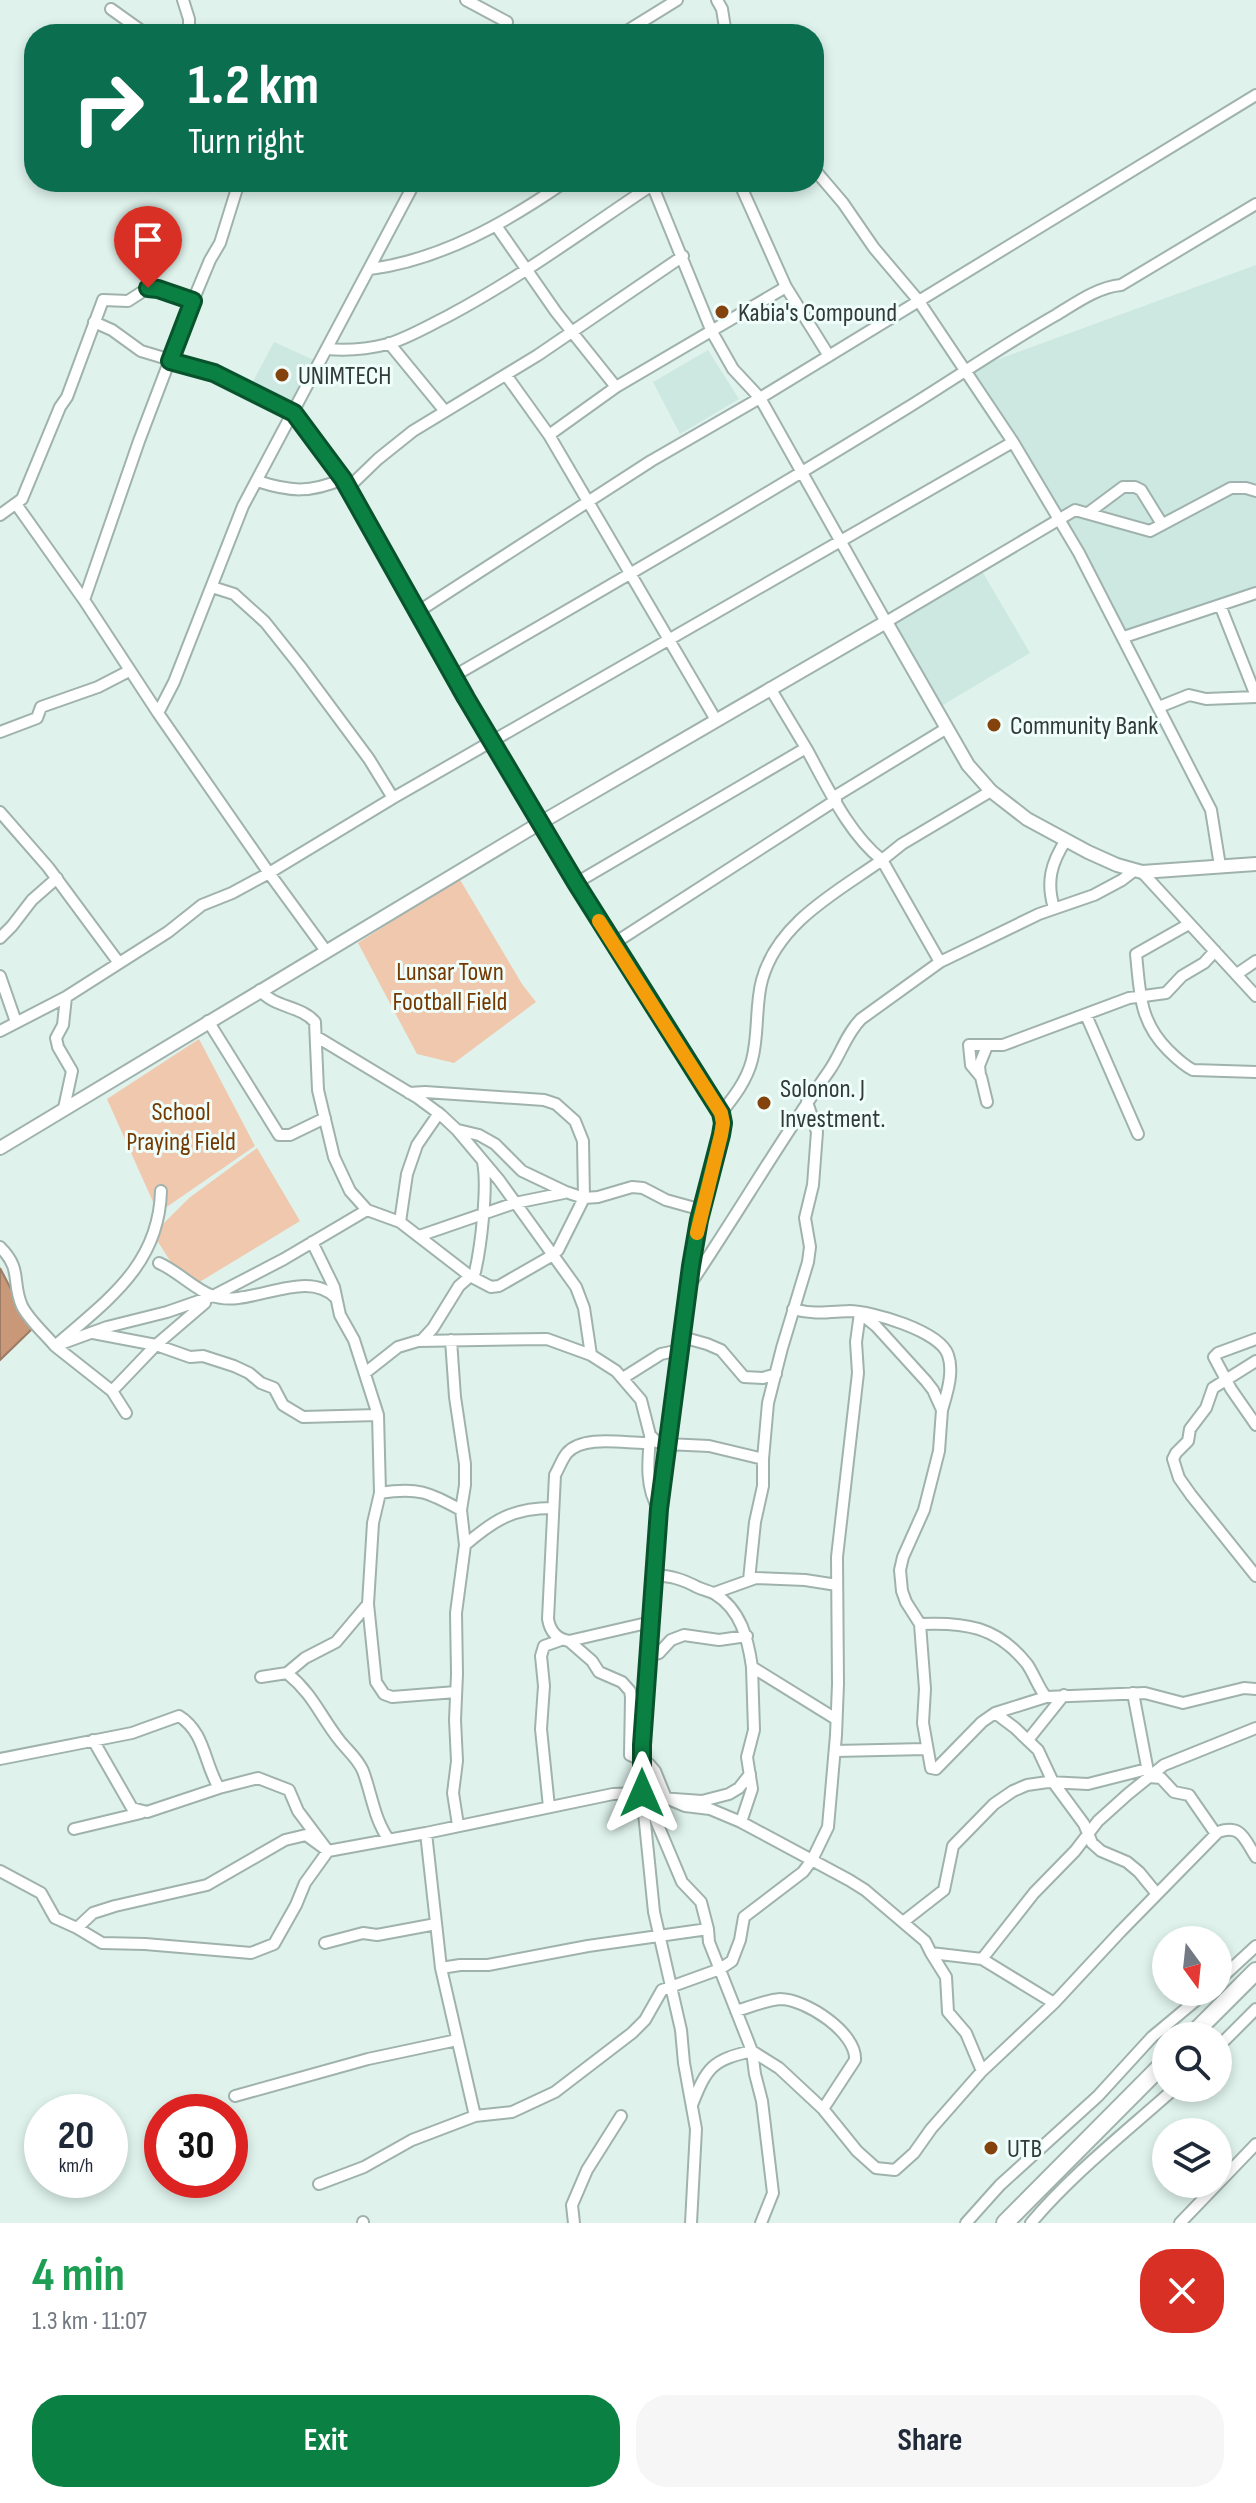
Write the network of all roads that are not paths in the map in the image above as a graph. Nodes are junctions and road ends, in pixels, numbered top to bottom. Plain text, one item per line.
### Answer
1 (183, 0) edge
2 (466, 0) edge
3 (677, 0) edge
4 (717, 0) edge
5 (111, 9) dead end
6 (132, 24) edge
7 (189, 24) edge
8 (506, 24) edge
9 (638, 24) edge
10 (724, 24) edge
11 (1256, 95) edge
12 (824, 181) edge
13 (236, 192) edge
14 (410, 192) edge
15 (550, 192) edge
16 (639, 192) edge
17 (656, 192) edge
18 (743, 192) edge
19 (1256, 204) edge
20 (497, 227) junction
21 (683, 256) junction
22 (370, 269) junction
23 (526, 270) junction
24 (786, 287) junction
25 (918, 300) junction
26 (193, 301) junction
27 (94, 322) junction
28 (572, 331) junction
29 (712, 332) junction
30 (389, 343) junction
31 (327, 349) junction
32 (829, 356) junction
33 (170, 361) junction
34 (966, 371) junction
35 (506, 375) junction
36 (616, 387) junction
37 (760, 398) junction
38 (444, 410) junction
39 (294, 413) junction
40 (549, 435) junction
41 (1013, 442) junction
42 (802, 473) junction
43 (257, 481) junction
44 (346, 484) junction
45 (1256, 491) edge
46 (587, 502) junction
47 (16, 504) junction
48 (1088, 513) junction
49 (0, 515) edge
50 (1059, 518) junction
51 (1162, 524) junction
52 (840, 541) junction
53 (630, 574) junction
54 (212, 587) junction
55 (1256, 593) edge
56 (84, 600) junction
57 (1220, 605) junction
58 (419, 611) junction
59 (886, 622) junction
60 (1124, 637) junction
61 (669, 641) junction
62 (129, 671) junction
63 (454, 676) junction
64 (770, 688) junction
65 (1256, 697) edge
66 (1159, 707) junction
67 (158, 713) junction
68 (716, 720) junction
69 (947, 728) junction
70 (0, 732) edge
71 (492, 742) junction
72 (806, 748) junction
73 (991, 791) junction
74 (393, 798) junction
75 (835, 798) junction
76 (0, 812) edge
77 (540, 823) junction
78 (1066, 840) junction
79 (882, 860) junction
80 (1256, 864) edge
81 (1220, 866) junction
82 (1139, 871) junction
83 (269, 873) junction
84 (57, 878) junction
85 (576, 883) junction
86 (1054, 908) junction
87 (1189, 924) junction
88 (0, 938) edge
89 (613, 944) junction
90 (326, 951) junction
91 (1215, 951) junction
92 (1256, 961) edge
93 (940, 962) junction
94 (119, 963) junction
95 (1237, 974) junction
96 (0, 976) edge
97 (260, 990) junction
98 (1141, 996) junction
99 (1256, 996) edge
100 (66, 997) junction
101 (1086, 1015) junction
102 (208, 1021) junction
103 (16, 1022) junction
104 (0, 1031) edge
105 (317, 1037) junction
106 (987, 1046) junction
107 (1256, 1072) edge
108 (981, 1077) junction
109 (409, 1093) junction
110 (807, 1102) junction
111 (987, 1102) dead end
112 (64, 1108) junction
113 (439, 1113) junction
114 (721, 1113) junction
115 (325, 1118) junction
116 (457, 1130) junction
117 (1138, 1134) dead end
118 (0, 1148) edge
119 (482, 1160) junction
120 (161, 1191) dead end
121 (566, 1192) junction
122 (584, 1198) junction
123 (515, 1203) junction
124 (367, 1210) junction
125 (702, 1210) junction
126 (482, 1216) junction
127 (400, 1222) junction
128 (419, 1236) junction
129 (312, 1242) junction
130 (0, 1247) edge
131 (553, 1255) junction
132 (159, 1263) dead end
133 (470, 1276) junction
134 (688, 1288) junction
135 (213, 1296) junction
136 (336, 1298) junction
137 (793, 1309) junction
138 (860, 1313) junction
139 (93, 1333) junction
140 (682, 1337) junction
141 (1256, 1339) edge
142 (422, 1340) junction
143 (451, 1340) junction
144 (156, 1345) junction
145 (55, 1346) junction
146 (680, 1350) junction
147 (591, 1355) junction
148 (1256, 1361) edge
149 (365, 1373) junction
150 (776, 1374) junction
151 (623, 1378) junction
152 (1225, 1378) junction
153 (112, 1391) junction
154 (942, 1410) junction
155 (126, 1413) dead end
156 (378, 1415) junction
157 (1256, 1425) edge
158 (654, 1442) junction
159 (763, 1459) junction
160 (380, 1493) junction
161 (552, 1508) junction
162 (659, 1509) junction
163 (461, 1510) junction
164 (465, 1545) junction
165 (654, 1575) junction
166 (1256, 1576) edge
167 (749, 1580) junction
168 (837, 1585) junction
169 (714, 1593) junction
170 (368, 1604) junction
171 (651, 1622) junction
172 (920, 1624) junction
173 (747, 1636) junction
174 (565, 1640) junction
175 (649, 1656) junction
176 (752, 1667) junction
177 (287, 1673) junction
178 (261, 1677) dead end
179 (1256, 1689) edge
180 (456, 1692) junction
181 (1133, 1693) junction
182 (1064, 1695) junction
183 (1046, 1697) junction
184 (995, 1713) junction
185 (836, 1719) junction
186 (1256, 1728) edge
187 (93, 1740) junction
188 (1028, 1740) junction
189 (926, 1749) junction
190 (835, 1751) junction
191 (0, 1759) edge
192 (642, 1763) junction
193 (1148, 1773) junction
194 (750, 1774) junction
195 (1053, 1782) junction
196 (219, 1788) junction
197 (646, 1794) junction
198 (666, 1798) junction
199 (549, 1807) junction
200 (147, 1812) junction
201 (741, 1822) junction
202 (458, 1825) junction
203 (74, 1829) dead end
204 (426, 1833) junction
205 (1088, 1834) junction
206 (1216, 1834) junction
207 (389, 1840) junction
208 (328, 1851) junction
209 (1256, 1857) edge
210 (812, 1860) junction
211 (0, 1871) edge
212 (1157, 1894) junction
213 (903, 1922) junction
214 (436, 1924) junction
215 (77, 1928) junction
216 (708, 1929) junction
217 (660, 1935) junction
218 (325, 1943) dead end
219 (1256, 1946) edge
220 (931, 1953) junction
221 (982, 1959) junction
222 (441, 1968) junction
223 (1232, 1968) edge
224 (720, 1969) junction
225 (1256, 1971) edge
226 (671, 1986) junction
227 (1054, 2003) junction
228 (1189, 2006) edge
229 (1256, 2009) edge
230 (736, 2011) junction
231 (1205, 2022) edge
232 (1232, 2033) edge
233 (457, 2040) junction
234 (752, 2051) junction
235 (982, 2071) junction
236 (1152, 2076) edge
237 (242, 2094) edge
238 (1159, 2102) edge
239 (692, 2105) junction
240 (823, 2109) junction
241 (475, 2116) junction
242 (621, 2116) dead end
243 (1256, 2144) edge
244 (319, 2184) dead end
245 (1038, 2201) junction
246 (574, 2223) edge
247 (691, 2223) edge
248 (761, 2223) edge
249 (966, 2223) edge
250 (1005, 2223) edge
251 (1031, 2223) edge
252 (1180, 2223) edge

1 - 7 street
2 - 8 street
3 - 9 street
4 - 10 street
5 - 6 street
11 - 25 street
12 - 25 street
13 - 26 street
14 - 22 street
15 - 20 street
16 - 23 street
17 - 21 street
18 - 24 street
19 - 34 street
20 - 22 street
20 - 23 street
21 - 28 street
21 - 29 street
22 - 31 street
23 - 28 street
23 - 30 street
24 - 29 street
24 - 32 street
25 - 32 street
25 - 34 street
26 - 27 street
26 - 33 street
27 - 33 street
27 - 47 street
28 - 35 street
28 - 36 street
29 - 36 street
29 - 37 street
30 - 31 street
30 - 38 street
31 - 39 street
32 - 37 street
33 - 39 street
33 - 56 street
34 - 41 street
34 - 42 street
35 - 38 street
35 - 40 street
36 - 40 street
37 - 42 street
37 - 46 street
38 - 44 street
39 - 43 street
39 - 44 street
40 - 46 street
41 - 50 street
41 - 52 street
42 - 52 street
42 - 53 street
43 - 44 street
43 - 54 street
44 - 58 street
45 - 51 street
46 - 53 street
46 - 58 street
47 - 49 street
47 - 56 street
48 - 50 street
48 - 51 street
48 - 51 street
50 - 59 street
50 - 60 street
52 - 59 street
52 - 61 street
53 - 61 street
53 - 63 street
54 - 67 street
54 - 74 street
55 - 57 street
56 - 62 street
57 - 60 street
57 - 65 street
58 - 63 street
59 - 64 street
59 - 69 street
60 - 66 street
61 - 68 street
61 - 71 street
62 - 67 street
62 - 70 street
63 - 71 street
64 - 68 street
64 - 72 street
65 - 66 street
66 - 81 street
67 - 83 street
68 - 77 street
69 - 73 street
69 - 75 street
71 - 74 street
71 - 77 street
72 - 75 street
72 - 85 street
73 - 78 street
73 - 79 street
74 - 83 street
75 - 79 street
75 - 89 street
76 - 84 street
77 - 85 street
77 - 90 street
78 - 82 street
78 - 86 street
79 - 93 street
79 - 114 street
80 - 81 street
81 - 82 street
82 - 86 street
82 - 87 street
83 - 90 street
83 - 94 street
84 - 88 street
84 - 94 street
85 - 89 street
86 - 93 street
87 - 91 street
87 - 98 street
89 - 114 street
90 - 97 street
91 - 95 street
91 - 98 street
92 - 95 street
93 - 110 street
94 - 100 street
95 - 99 street
96 - 103 street
97 - 102 street
97 - 105 street
98 - 101 street
98 - 107 street
100 - 103 street
100 - 112 street
101 - 106 street
101 - 117 street
102 - 112 street
102 - 115 street
103 - 104 street
105 - 109 street
105 - 115 street
106 - 108 street
106 - 108 street
108 - 111 street
109 - 113 street
109 - 122 street
110 - 134 street
110 - 137 street
112 - 118 street
113 - 116 street
113 - 127 street
114 - 125 street
115 - 124 street
116 - 119 street
116 - 121 street
119 - 123 street
119 - 126 street
120 - 145 street
121 - 122 street
121 - 123 street
122 - 125 street
122 - 131 street
123 - 126 street
123 - 131 street
124 - 127 street
124 - 129 street
125 - 134 street
126 - 128 street
126 - 133 street
127 - 128 street
128 - 133 street
129 - 135 street
129 - 136 street
130 - 145 street
131 - 133 street
131 - 147 street
132 - 135 street
133 - 142 street
134 - 140 street
135 - 136 street
135 - 139 street
135 - 144 street
136 - 149 street
137 - 138 street
137 - 150 street
138 - 154 street
138 - 154 street
138 - 168 street
139 - 144 street
139 - 145 street
140 - 146 street
140 - 150 street
141 - 152 street
142 - 143 street
142 - 149 street
143 - 147 street
143 - 163 street
144 - 153 street
144 - 156 street
145 - 153 street
146 - 151 street
146 - 158 street
147 - 151 street
148 - 152 street
149 - 156 street
150 - 159 street
151 - 158 street
152 - 157 street
152 - 166 street
153 - 155 street
154 - 172 street
156 - 160 street
158 - 159 street
158 - 161 street
158 - 162 street
158 - 162 street
159 - 167 street
160 - 163 street
160 - 170 street
161 - 164 street
161 - 174 street
162 - 165 street
163 - 164 street
164 - 180 street
165 - 169 street
165 - 171 street
167 - 168 street
167 - 169 street
168 - 185 street
169 - 173 street
170 - 177 street
170 - 180 street
171 - 174 street
171 - 175 street
172 - 183 street
172 - 189 street
173 - 175 street
173 - 176 street
174 - 192 street
174 - 199 street
175 - 192 street
176 - 185 street
176 - 194 street
177 - 178 street
177 - 207 street
179 - 181 street
180 - 202 street
181 - 182 street
181 - 193 street
182 - 183 street
182 - 188 street
183 - 184 street
184 - 188 street
184 - 189 street
185 - 190 street
186 - 193 street
187 - 191 street
187 - 196 street
187 - 200 street
188 - 195 street
189 - 190 street
190 - 210 street
192 - 197 street
192 - 198 street
193 - 195 street
193 - 205 street
193 - 206 street
194 - 198 street
194 - 201 street
195 - 205 street
195 - 213 street
196 - 200 street
196 - 208 street
197 - 198 street
197 - 199 street
197 - 216 street
197 - 217 street
198 - 201 street
199 - 202 street
200 - 203 street
201 - 210 street
202 - 204 street
204 - 207 street
204 - 214 street
205 - 212 street
205 - 221 street
206 - 209 street
206 - 212 street
207 - 208 street
208 - 215 street
208 - 215 street
210 - 213 street
210 - 224 street
211 - 215 street
212 - 227 street
213 - 220 street
214 - 218 street
214 - 222 street
216 - 217 street
216 - 224 street
217 - 222 street
217 - 226 street
219 - 223 street
220 - 221 street
220 - 235 street
221 - 227 street
222 - 233 street
224 - 226 street
224 - 230 street
225 - 231 main road
226 - 239 street
226 - 241 street
227 - 235 street
228 - 249 street
229 - 232 street
230 - 234 street
230 - 240 street
233 - 237 street
233 - 241 street
234 - 239 street
234 - 240 street
234 - 248 street
235 - 240 street
236 - 245 main road
238 - 245 street
239 - 247 street
241 - 244 street
242 - 246 street
243 - 252 street
245 - 250 main road
245 - 251 street

